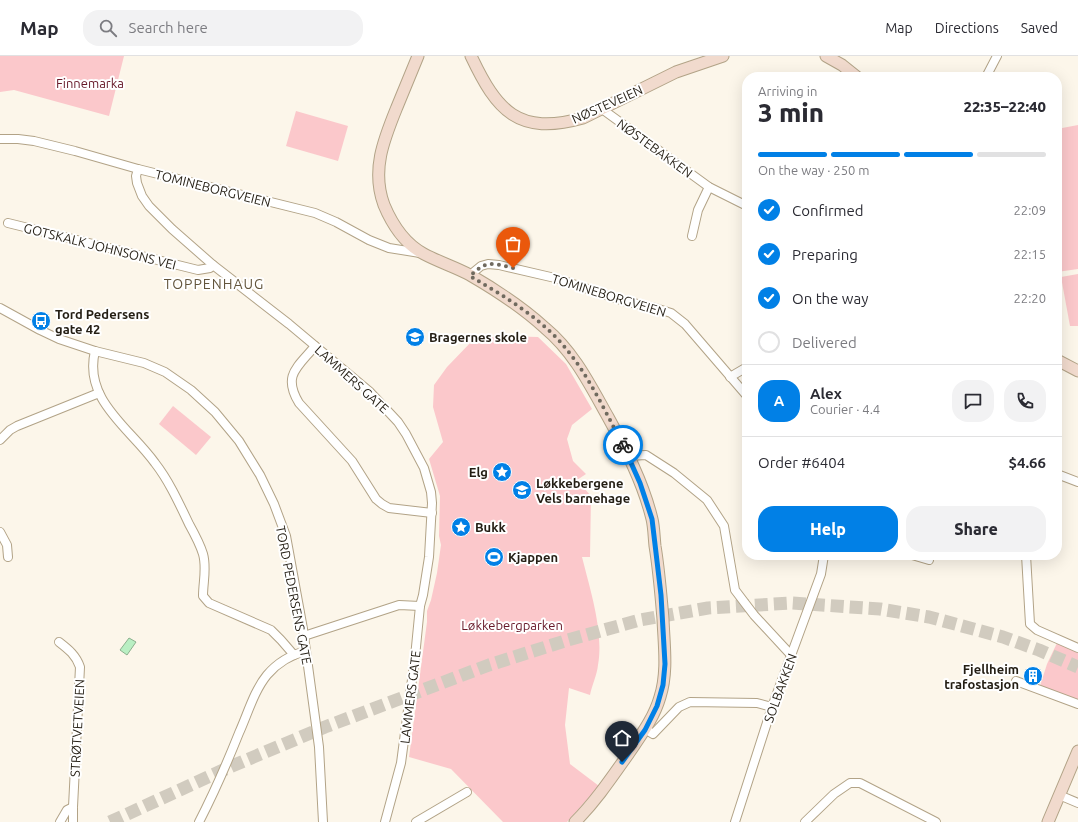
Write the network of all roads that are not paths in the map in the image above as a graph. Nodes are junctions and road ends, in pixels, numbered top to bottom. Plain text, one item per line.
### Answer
1 (418, 56) edge
2 (471, 56) edge
3 (723, 56) edge
4 (826, 56) edge
5 (997, 56) edge
6 (851, 72) edge
7 (989, 72) edge
8 (602, 109) junction
9 (0, 139) edge
10 (138, 169) junction
11 (709, 187) junction
12 (742, 204) edge
13 (8, 223) dead end
14 (692, 236) dead end
15 (422, 253) junction
16 (213, 265) junction
17 (470, 276) junction
18 (0, 308) edge
19 (315, 346) junction
20 (95, 351) junction
21 (1062, 363) edge
22 (742, 370) edge
23 (1078, 372) edge
24 (730, 377) junction
25 (742, 390) edge
26 (99, 393) junction
27 (0, 440) edge
28 (629, 456) junction
29 (1062, 476) edge
30 (1078, 482) edge
31 (432, 513) junction
32 (0, 532) edge
33 (8, 557) dead end
34 (823, 560) edge
35 (1026, 560) edge
36 (420, 606) junction
37 (304, 636) junction
38 (59, 642) dead end
39 (1078, 648) edge
40 (306, 651) junction
41 (294, 654) junction
42 (792, 655) junction
43 (1016, 681) dead end
44 (1078, 704) edge
45 (772, 707) junction
46 (645, 730) junction
47 (1078, 751) edge
48 (467, 792) dead end
49 (1059, 795) junction
50 (1078, 803) edge
51 (73, 807) junction
52 (60, 822) edge
53 (73, 822) edge
54 (198, 822) edge
55 (323, 822) edge
56 (385, 822) edge
57 (416, 822) edge
58 (575, 822) edge
59 (735, 822) edge
60 (805, 822) edge
61 (936, 822) edge
62 (1048, 822) edge

1 - 15 main road
2 - 8 main road, NØSTEVEIEN
3 - 8 main road, NØSTEVEIEN
4 - 6 main road
5 - 7 street
8 - 11 street, NØSTEBAKKEN
9 - 10 street, TOMINEBORGVEIEN
10 - 15 street, TOMINEBORGVEIEN
10 - 16 street, LAMMERS GATE
11 - 12 street, NØSTEBAKKEN
11 - 14 street
13 - 16 street, GOTSKALK JOHNSONS VEI
15 - 17 main road
16 - 19 street, LAMMERS GATE
17 - 24 street, TOMINEBORGVEIEN
17 - 28 main road
18 - 20 street, TORD PEDERSENS GATE
19 - 31 street, LAMMERS GATE
19 - 31 street
20 - 26 street
20 - 37 street, TORD PEDERSENS GATE
21 - 23 main road
22 - 24 street
24 - 25 street
26 - 27 street
26 - 41 street
28 - 42 street
28 - 46 main road
29 - 30 street
31 - 36 street, LAMMERS GATE
32 - 33 street
34 - 42 street, SOLBAKKEN
35 - 39 street
36 - 37 street
36 - 56 street, LAMMERS GATE
37 - 40 street, TORD PEDERSENS GATE
38 - 51 street, STRØTVETVEIEN
40 - 41 street
40 - 55 street, TORD PEDERSENS GATE
41 - 54 street
42 - 45 street, SOLBAKKEN
43 - 44 street
45 - 46 street
45 - 59 street, SOLBAKKEN
46 - 58 main road
47 - 49 main road
48 - 57 street
49 - 50 street
49 - 62 main road
51 - 52 street
51 - 53 street, STRØTVETVEIEN
60 - 61 street

